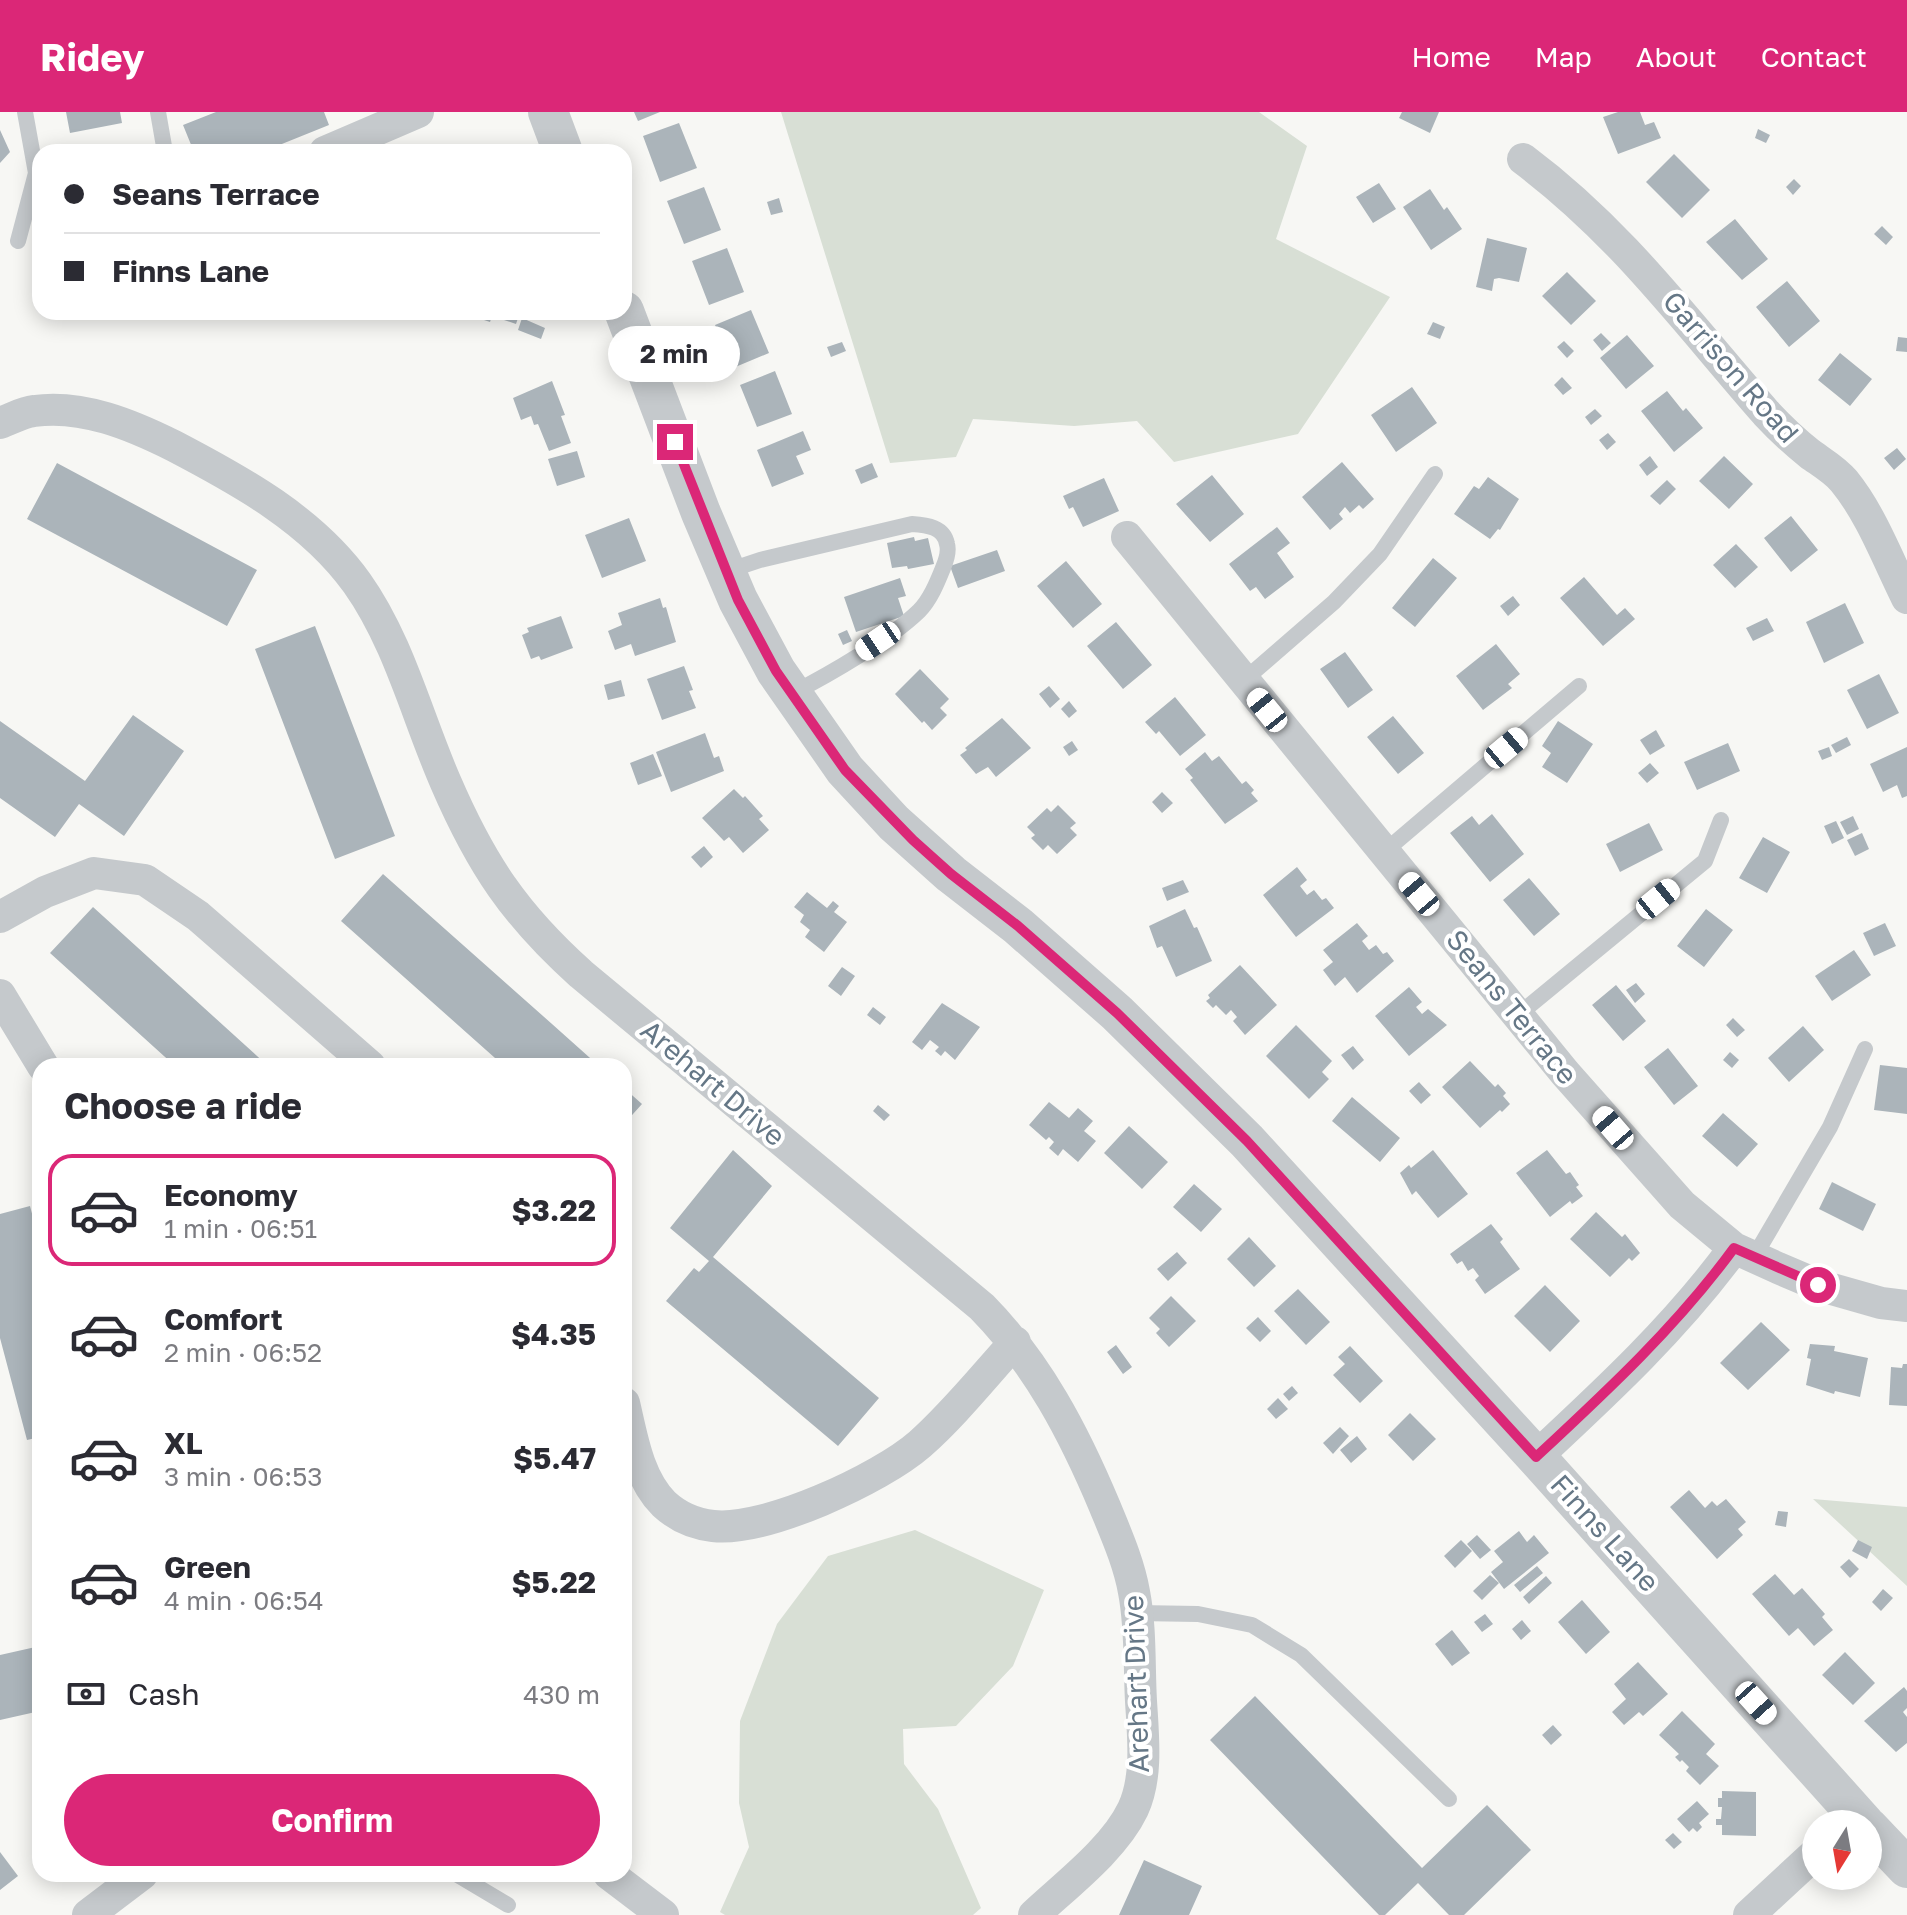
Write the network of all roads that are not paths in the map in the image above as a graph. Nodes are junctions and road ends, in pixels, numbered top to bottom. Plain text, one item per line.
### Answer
1 (25, 112) edge
2 (158, 112) edge
3 (418, 112) edge
4 (548, 112) edge
5 (164, 144) edge
6 (344, 144) edge
7 (560, 144) edge
8 (32, 145) edge
9 (1523, 159) dead end
10 (32, 193) edge
11 (18, 241) dead end
12 (628, 320) edge
13 (0, 423) edge
14 (1435, 474) dead end
15 (1127, 537) dead end
16 (726, 572) junction
17 (1907, 598) edge
18 (1243, 681) junction
19 (1579, 686) dead end
20 (792, 694) junction
21 (1721, 820) dead end
22 (1384, 852) junction
23 (0, 917) edge
24 (0, 995) edge
25 (1518, 1015) junction
26 (1865, 1049) dead end
27 (38, 1058) edge
28 (361, 1058) edge
29 (1744, 1252) junction
30 (1907, 1306) edge
31 (1015, 1342) junction
32 (632, 1435) edge
33 (1536, 1457) junction
34 (1137, 1613) junction
35 (1449, 1799) dead end
36 (1848, 1810) edge
37 (1882, 1844) edge
38 (1802, 1866) edge
39 (1907, 1868) edge
40 (131, 1882) edge
41 (469, 1882) edge
42 (620, 1882) edge
43 (508, 1905) dead end
44 (88, 1915) edge
45 (663, 1915) edge
46 (1034, 1915) edge
47 (1749, 1915) edge

1 - 8 lane
2 - 5 lane
3 - 6 street
4 - 7 street
9 - 17 street, Garrison Road
10 - 11 lane
12 - 16 street, Finns Lane
13 - 31 street, Arehart Drive
14 - 18 lane
15 - 18 street, Seans Terrace
16 - 20 street, Finns Lane
16 - 20 lane
18 - 22 street, Seans Terrace
19 - 22 lane
20 - 33 street, Finns Lane
21 - 25 lane
22 - 25 street, Seans Terrace
23 - 28 street
24 - 27 street
25 - 29 street, Seans Terrace
26 - 29 lane
29 - 30 street, Seans Terrace
29 - 33 street
31 - 32 street
31 - 34 street, Arehart Drive
33 - 36 street, Finns Lane
34 - 35 lane
34 - 46 street, Arehart Drive
37 - 39 street, Finns Lane
38 - 47 street
40 - 44 street
41 - 43 lane
42 - 45 street

